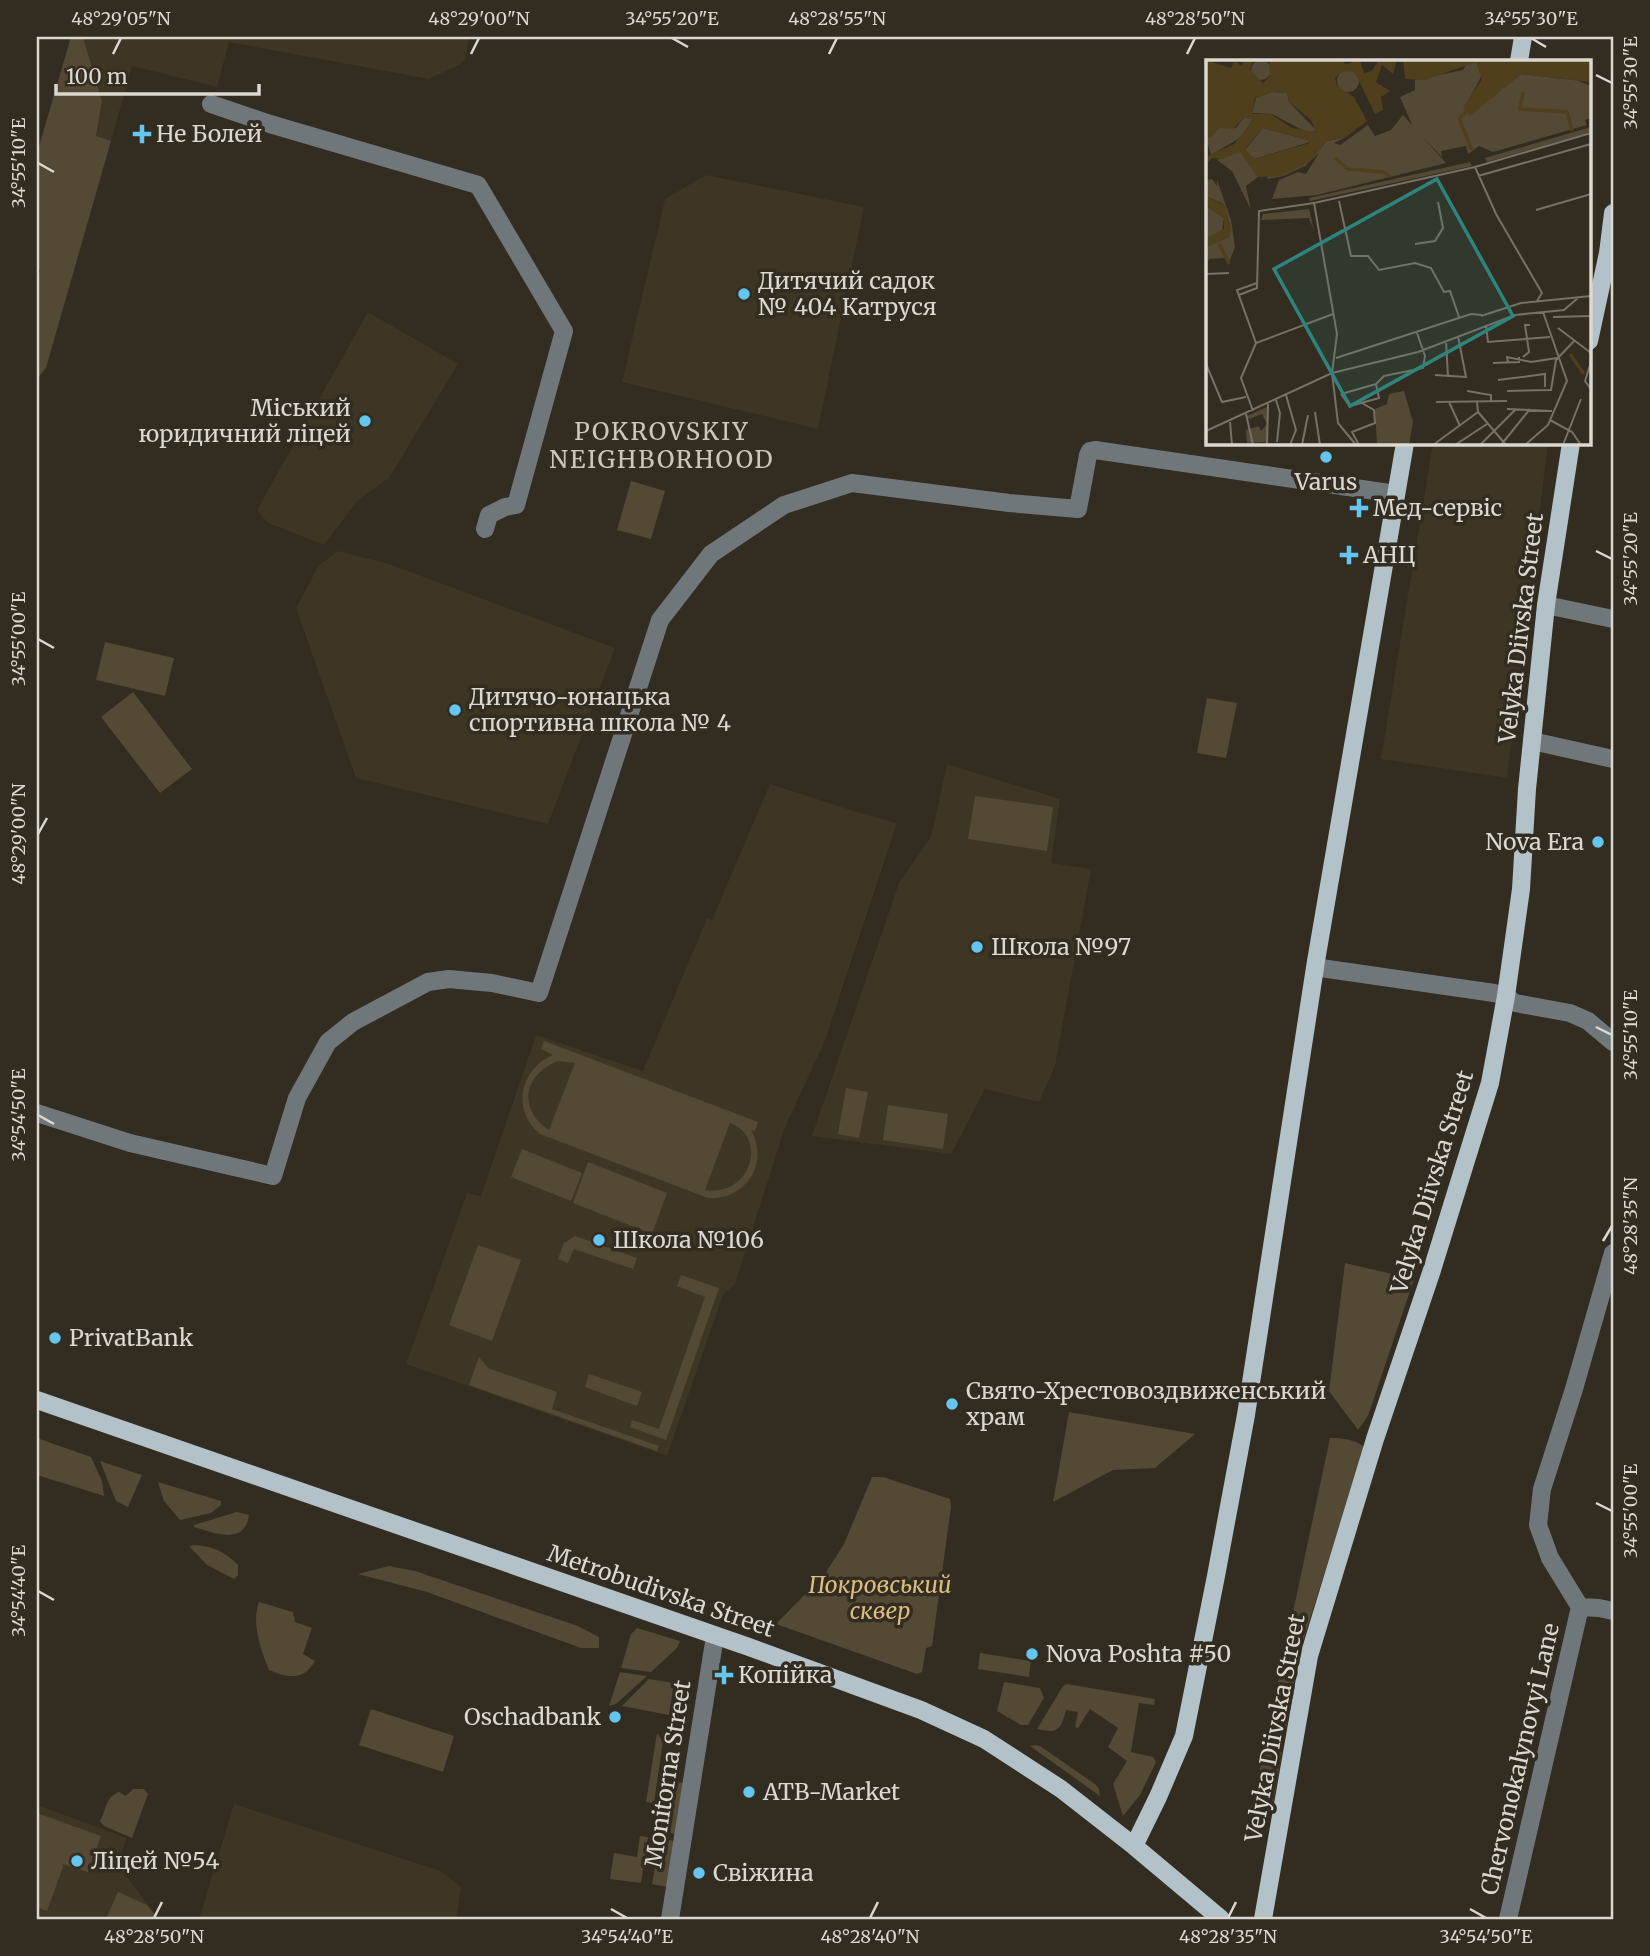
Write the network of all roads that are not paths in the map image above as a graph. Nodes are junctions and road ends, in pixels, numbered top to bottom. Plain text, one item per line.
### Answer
1 (1523, 37) edge
2 (1518, 60) edge
3 (211, 104) dead end
4 (1613, 213) edge
5 (1600, 302) edge
6 (1590, 337) edge
7 (1405, 444) edge
8 (1571, 444) edge
9 (1396, 494) junction
10 (485, 529) dead end
11 (1546, 605) junction
12 (1613, 619) edge
13 (1532, 741) junction
14 (1613, 759) edge
15 (1316, 961) junction
16 (1507, 996) junction
17 (1613, 1042) edge
18 (37, 1113) edge
19 (1613, 1253) edge
20 (37, 1400) edge
21 (1580, 1607) junction
22 (1613, 1611) edge
23 (715, 1636) junction
24 (1134, 1846) junction
25 (670, 1919) edge
26 (1221, 1919) edge
27 (1263, 1919) edge
28 (1508, 1919) edge

1 - 2 main road
3 - 10 street
4 - 5 main road
5 - 6 main road
7 - 9 main road
8 - 11 main road, Velyka Diivska Street
9 - 15 main road
9 - 18 street
11 - 12 street
11 - 13 main road, Velyka Diivska Street
13 - 14 street
13 - 16 main road, Velyka Diivska Street
15 - 16 street
15 - 24 main road
16 - 17 street
16 - 27 main road, Velyka Diivska Street
19 - 21 street, Chervonokalynovyi Lane
20 - 23 main road, Metrobudivska Street
21 - 22 street
21 - 28 street, Chervonokalynovyi Lane
23 - 24 main road, Metrobudivska Street
23 - 25 street, Monitorna Street
24 - 26 main road, Metrobudivska Street

